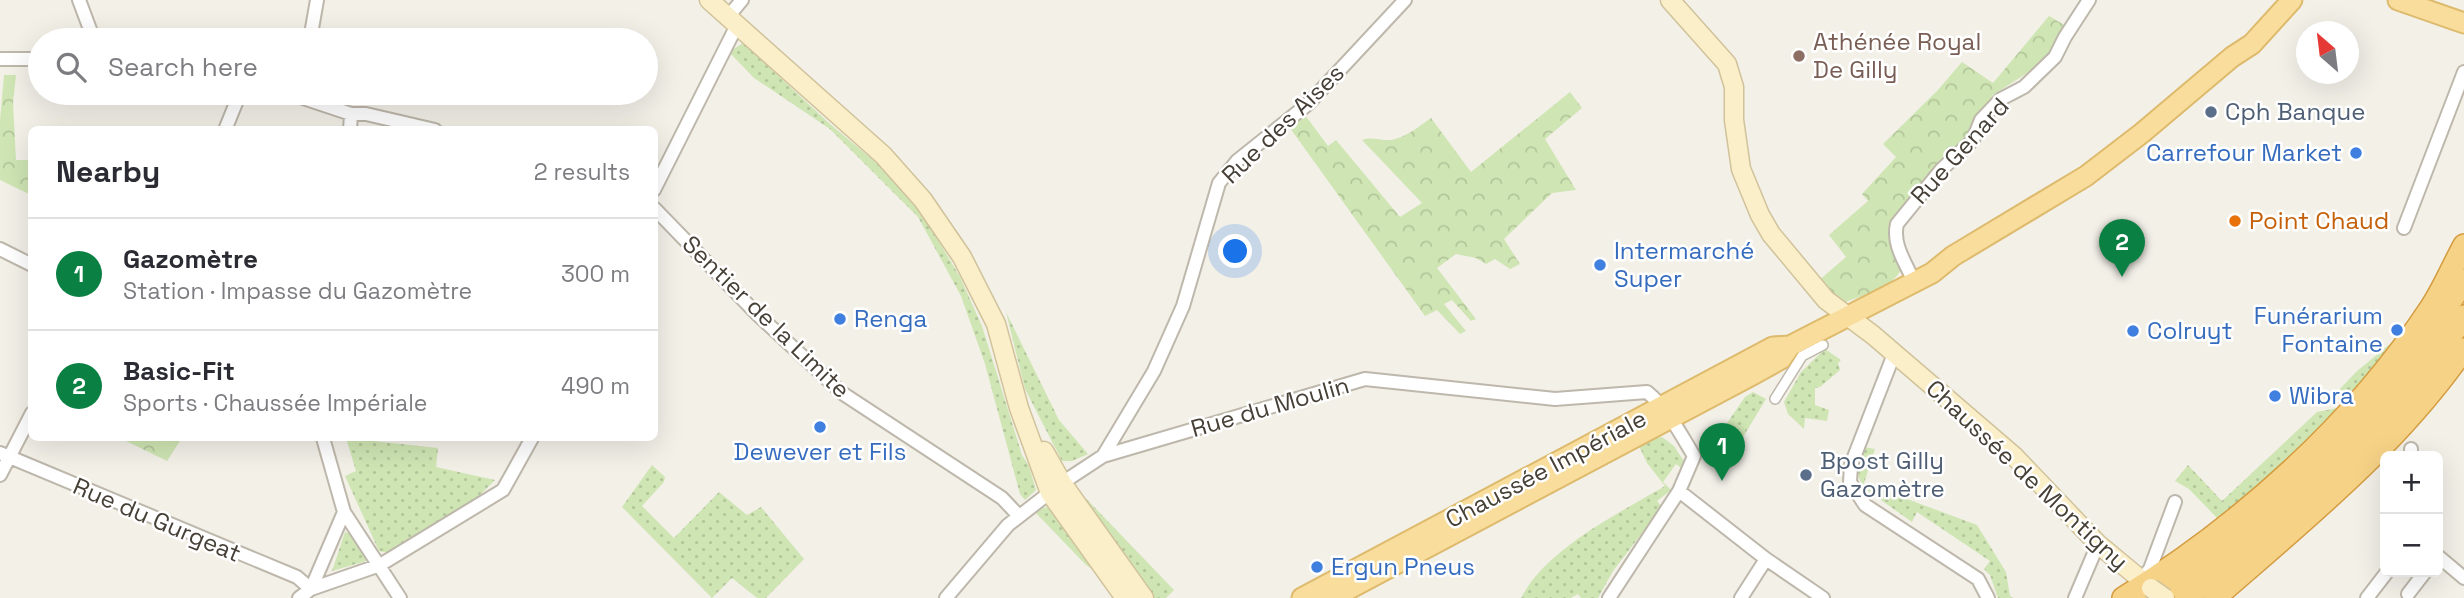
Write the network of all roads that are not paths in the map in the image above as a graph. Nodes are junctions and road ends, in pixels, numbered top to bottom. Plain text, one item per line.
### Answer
1 (79, 0) edge
2 (317, 0) edge
3 (709, 0) edge
4 (742, 0) edge
5 (1405, 0) edge
6 (2089, 0) edge
7 (2292, 0) edge
8 (2398, 0) edge
9 (1672, 1) edge
10 (2422, 5) edge
11 (732, 22) junction
12 (2464, 23) edge
13 (90, 28) edge
14 (312, 28) edge
15 (0, 59) edge
16 (28, 59) edge
17 (2464, 72) edge
18 (235, 105) edge
19 (327, 105) edge
20 (351, 114) junction
21 (227, 126) edge
22 (350, 126) edge
23 (418, 126) edge
24 (658, 181) edge
25 (658, 212) edge
26 (2404, 228) dead end
27 (2464, 245) edge
28 (0, 249) edge
29 (28, 263) edge
30 (2464, 280) edge
31 (1914, 282) junction
32 (2464, 316) edge
33 (1846, 317) junction
34 (1823, 345) dead end
35 (2464, 349) edge
36 (1894, 354) junction
37 (1775, 399) dead end
38 (1667, 412) junction
39 (28, 419) edge
40 (324, 441) edge
41 (531, 441) edge
42 (4, 455) edge
43 (1103, 456) junction
44 (0, 475) edge
45 (1056, 488) junction
46 (1679, 491) junction
47 (2175, 502) dead end
48 (344, 512) junction
49 (1019, 516) junction
50 (2098, 544) junction
51 (1766, 559) junction
52 (2443, 560) edge
53 (380, 565) junction
54 (2383, 577) edge
55 (2421, 577) edge
56 (2464, 578) edge
57 (311, 589) junction
58 (2151, 590) edge
59 (2408, 594) dead end
60 (299, 598) edge
61 (400, 598) edge
62 (946, 598) edge
63 (1125, 598) edge
64 (1144, 598) edge
65 (1302, 598) edge
66 (1332, 598) edge
67 (1609, 598) edge
68 (1741, 598) edge
69 (1823, 598) edge
70 (1988, 598) edge
71 (2075, 598) edge
72 (2123, 598) edge
73 (2185, 598) edge
74 (2215, 598) edge
75 (2367, 598) edge

1 - 13 street
2 - 14 street
3 - 11 main road
4 - 11 street
5 - 43 street, Rue des Aises
6 - 31 street, Rue Genard
7 - 31 main road, Chaussée Impériale
8 - 10 main road
9 - 33 main road, Chaussée de Montigny
10 - 12 main road
11 - 24 street
11 - 45 main road
15 - 16 street
17 - 26 street
18 - 21 street
19 - 20 street
20 - 22 street
20 - 23 street
25 - 49 street, Sentier de la Limite
27 - 58 highway
28 - 29 street
30 - 58 highway
31 - 33 main road, Chaussée Impériale
32 - 73 highway
33 - 36 main road, Chaussée de Montigny
33 - 38 main road, Chaussée Impériale
34 - 37 street
35 - 74 highway
36 - 50 main road, Chaussée de Montigny
36 - 70 street
38 - 43 street, Rue du Moulin
38 - 46 street
38 - 65 main road, Chaussée Impériale
38 - 66 main road, Chaussée Impériale
39 - 42 street
40 - 48 street
41 - 53 street
42 - 44 street
42 - 57 street, Rue du Gurgeat
43 - 45 street, Rue du Moulin
45 - 49 street, Rue du Moulin
45 - 63 main road
45 - 64 main road
46 - 51 street
46 - 67 street
47 - 58 street, Chaussée de Montigny
48 - 53 street
48 - 57 street
49 - 62 street, Rue du Moulin
50 - 58 main road, Chaussée de Montigny
50 - 71 street
51 - 68 street
51 - 69 street
52 - 56 street
53 - 57 street
53 - 61 street
54 - 75 street
55 - 59 street
57 - 60 street
58 - 72 highway

